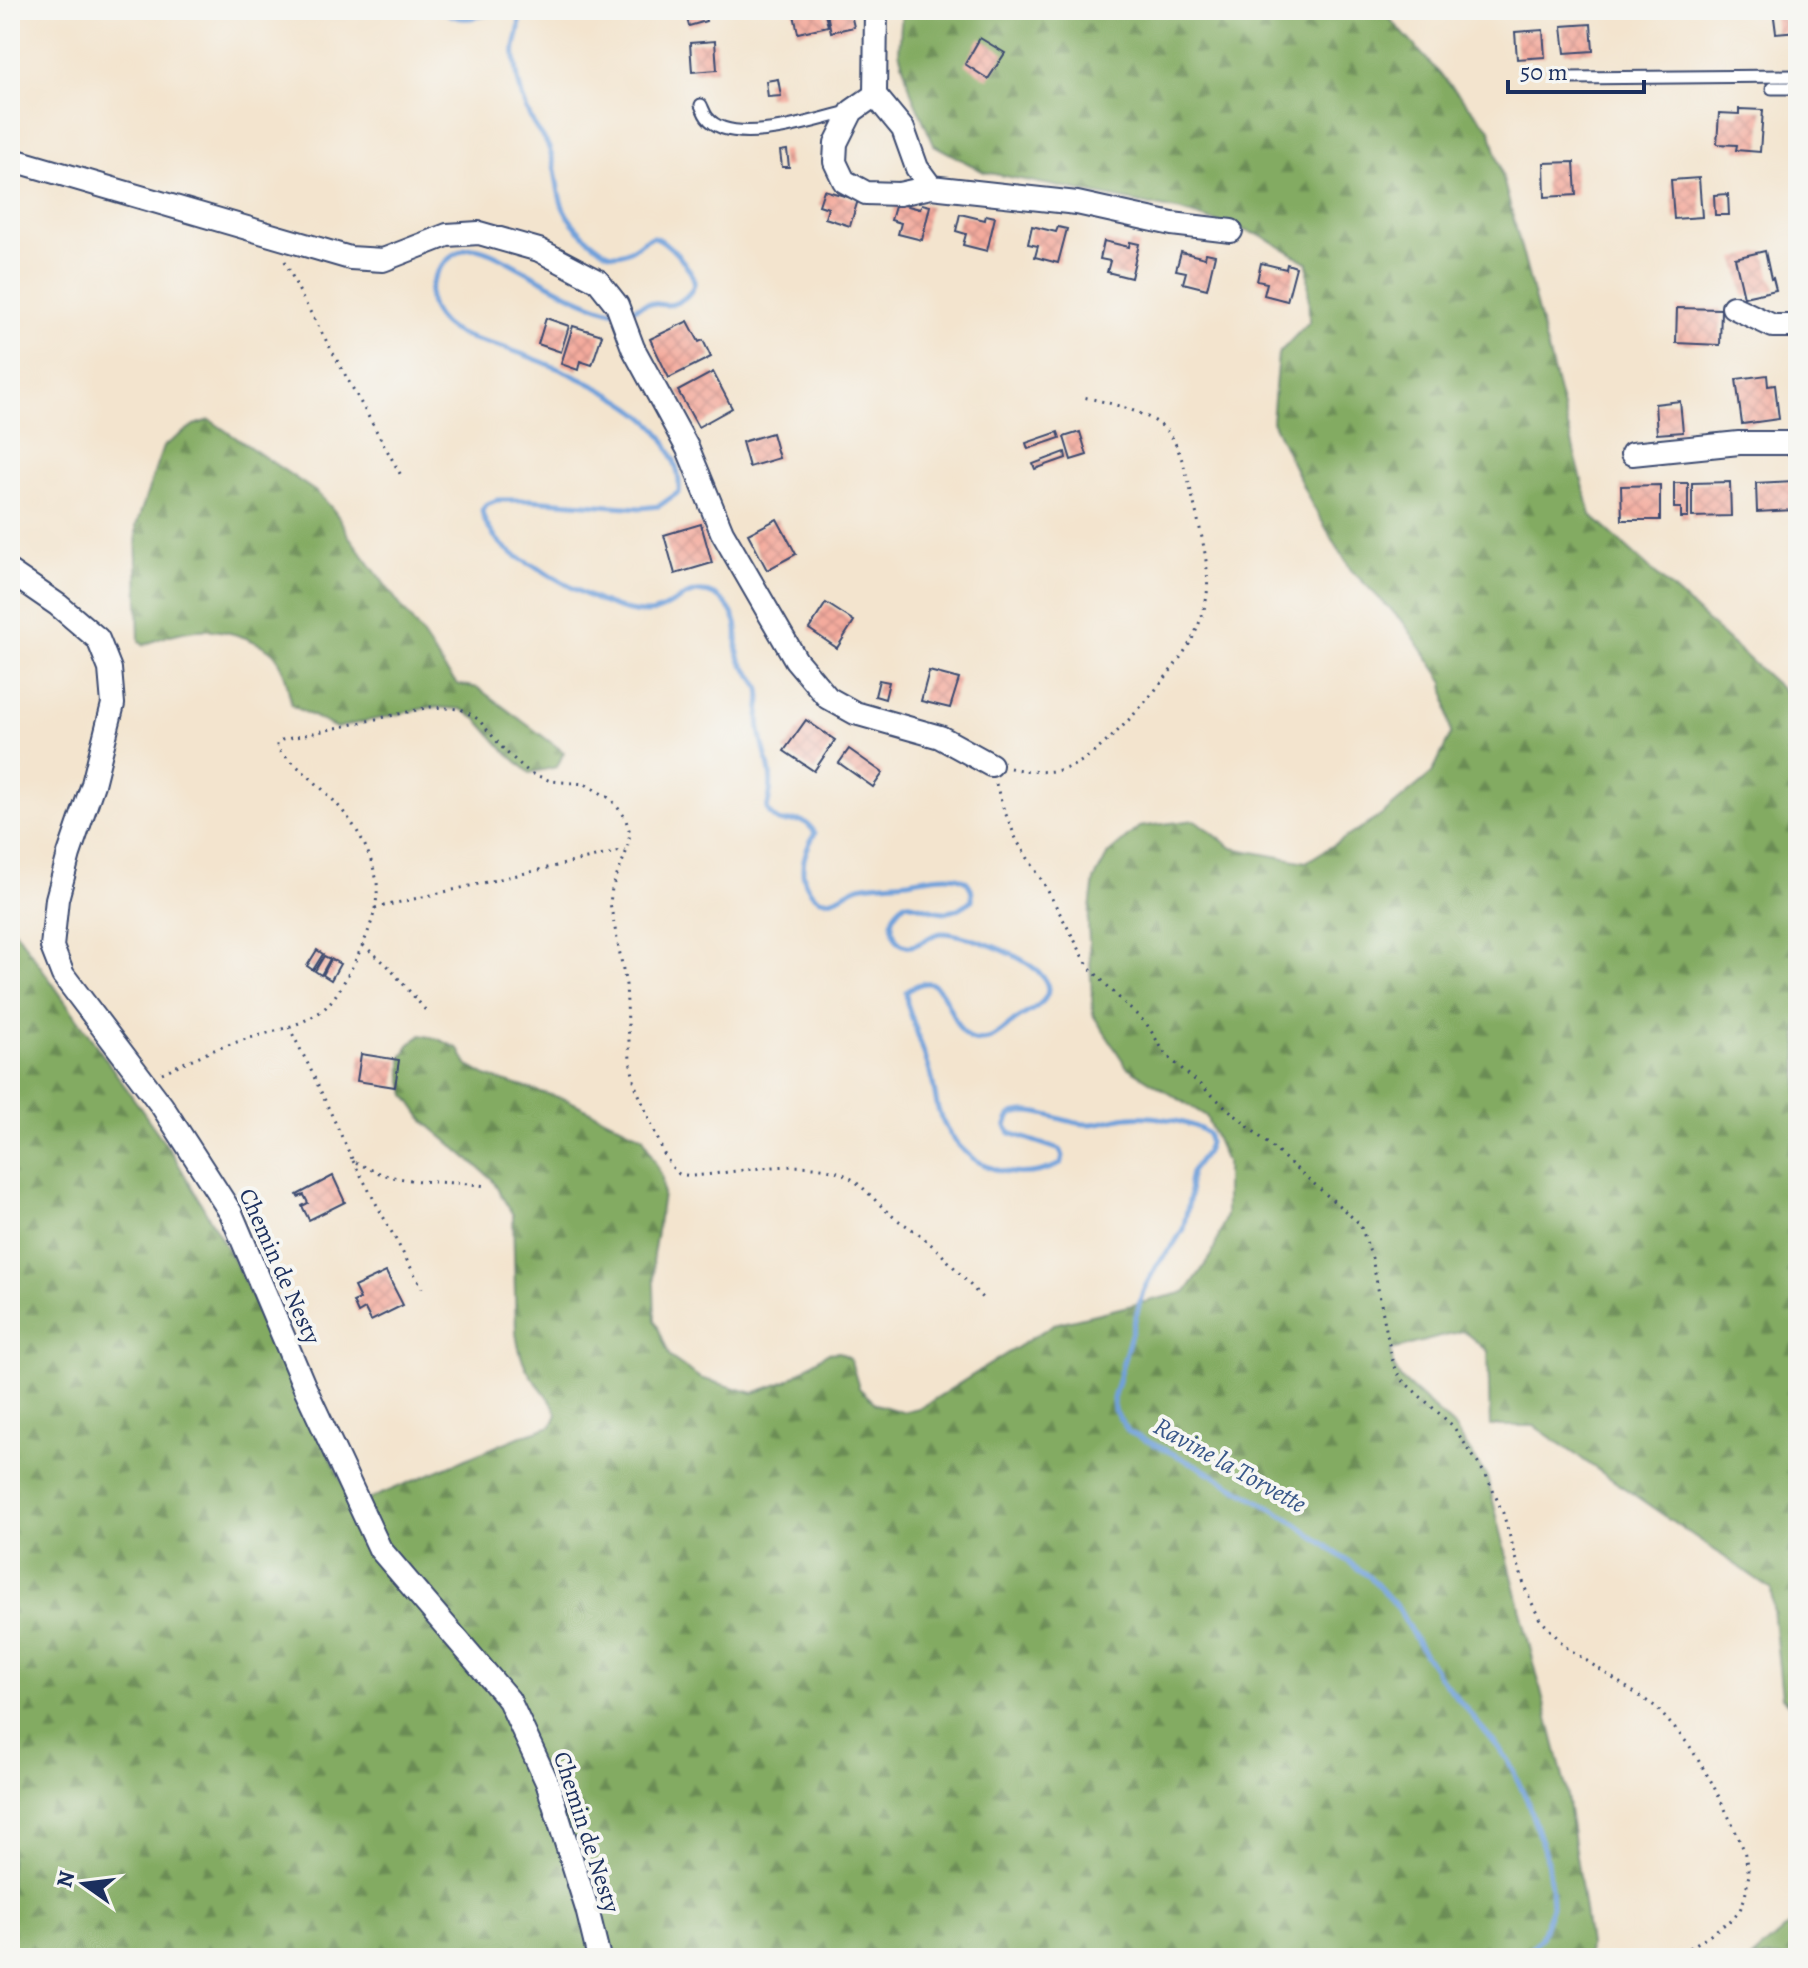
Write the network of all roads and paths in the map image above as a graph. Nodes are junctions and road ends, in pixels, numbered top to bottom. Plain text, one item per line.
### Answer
1 (876, 10) edge
2 (1798, 76) edge
3 (1568, 78) dead end
4 (1772, 88) dead end
5 (1798, 88) edge
6 (875, 95) junction
7 (701, 105) dead end
8 (852, 111) junction
9 (10, 159) edge
10 (931, 187) junction
11 (1231, 231) dead end
12 (279, 238) junction
13 (1733, 307) dead end
14 (1798, 326) edge
15 (1083, 397) dead end
16 (1798, 443) edge
17 (1632, 454) dead end
18 (403, 479) dead end
19 (10, 572) edge
20 (991, 765) junction
21 (627, 850) junction
22 (375, 908) junction
23 (363, 945) junction
24 (428, 1013) dead end
25 (289, 1027) junction
26 (144, 1082) junction
27 (353, 1161) junction
28 (486, 1186) dead end
29 (422, 1288) dead end
30 (984, 1300) dead end
31 (599, 1958) edge
32 (1675, 1958) edge

1 - 6 street
2 - 3 lane
4 - 5 lane
6 - 8 street
6 - 10 street
7 - 8 lane
8 - 10 street
9 - 12 street
10 - 11 street
12 - 18 path
12 - 20 street
13 - 14 street
15 - 20 path
16 - 17 street
19 - 26 street, Chemin de Nesty
20 - 32 path
21 - 22 path
21 - 22 path
21 - 30 path
22 - 23 path
23 - 24 path
23 - 25 path
25 - 26 path
25 - 27 path
26 - 31 street, Chemin de Nesty
27 - 28 path
27 - 29 path

